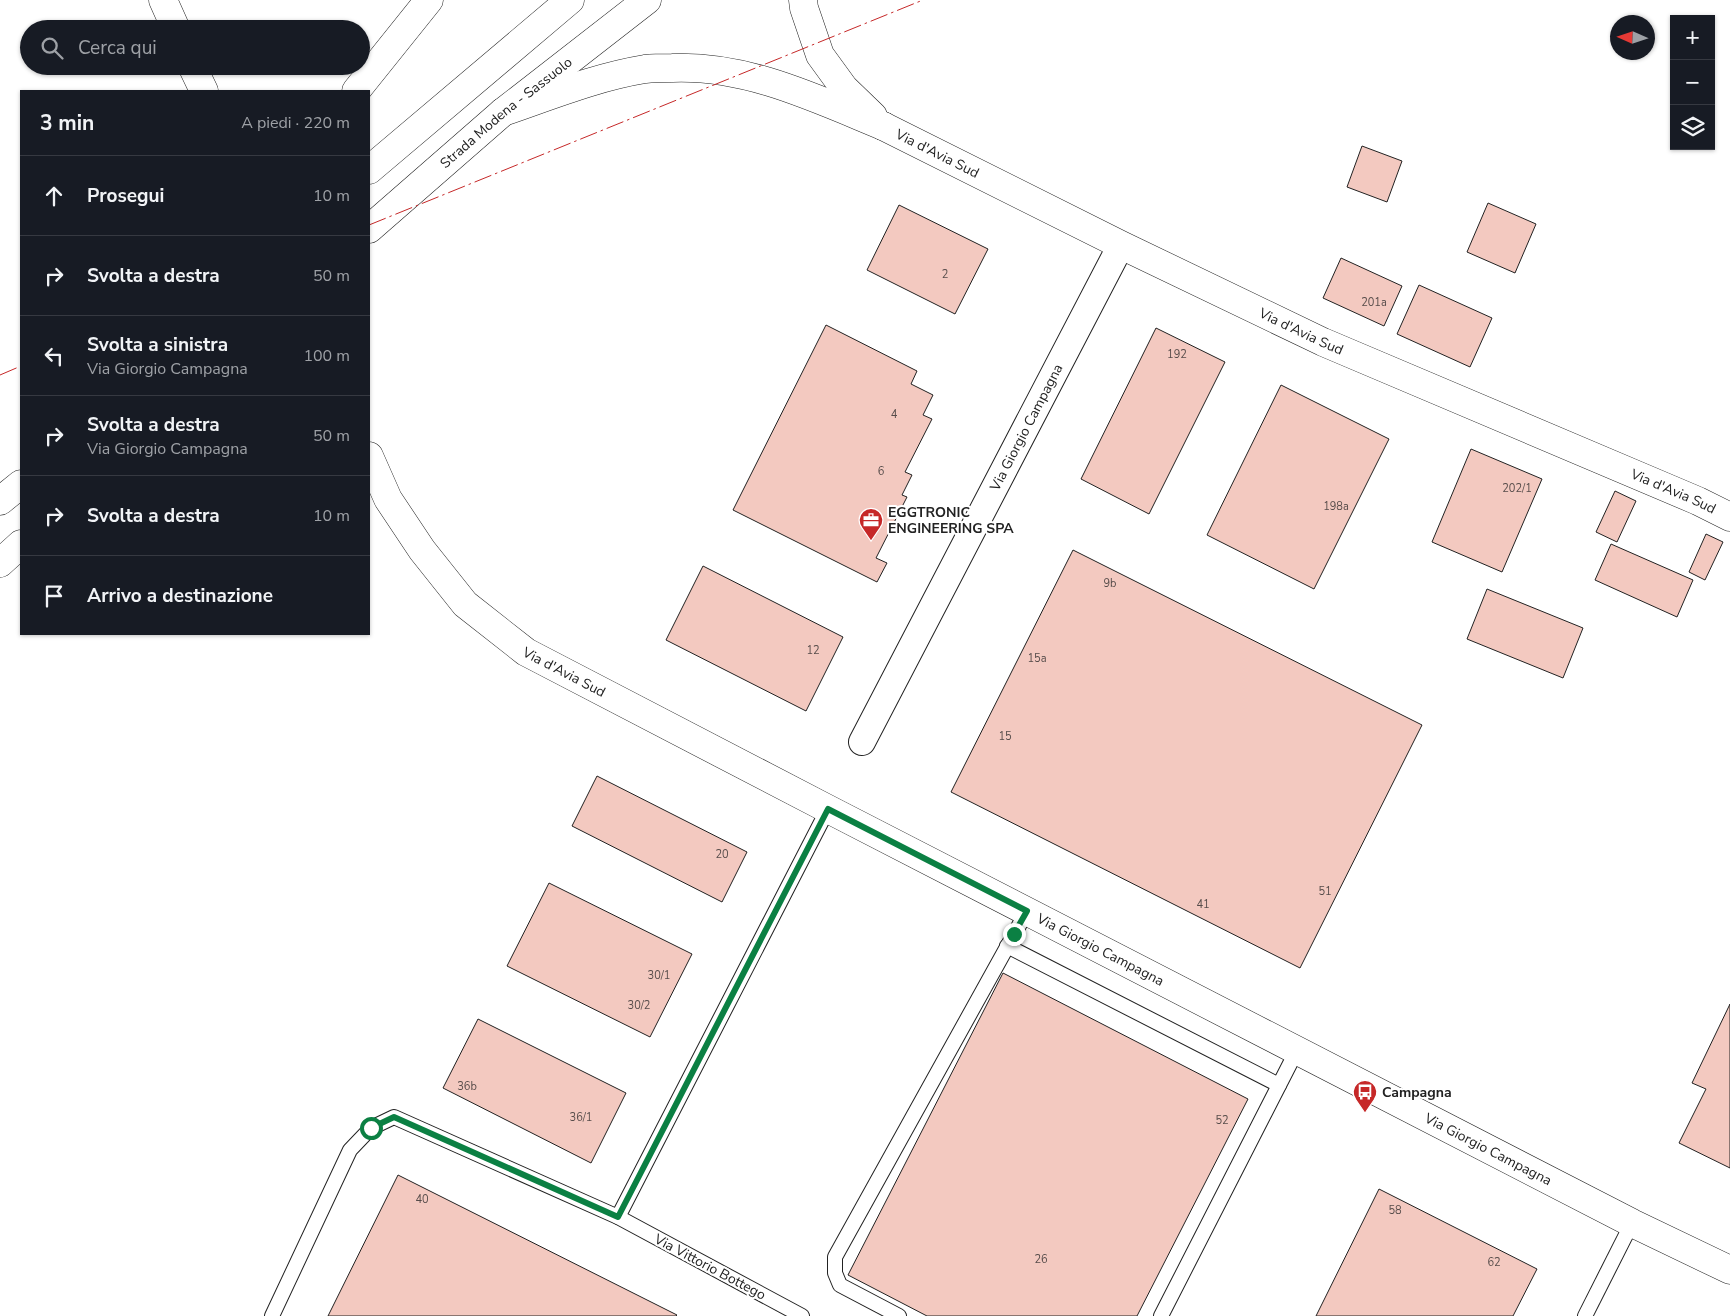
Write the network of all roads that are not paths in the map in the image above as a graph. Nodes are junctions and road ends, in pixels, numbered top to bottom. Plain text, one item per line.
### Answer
1 (163, 0) edge
2 (429, 0) edge
3 (570, 0) edge
4 (647, 0) edge
5 (803, 0) edge
6 (172, 20) edge
7 (370, 74) edge
8 (369, 75) edge
9 (357, 90) edge
10 (503, 112) junction
11 (883, 126) junction
12 (370, 169) edge
13 (370, 228) edge
14 (1121, 245) junction
15 (370, 458) edge
16 (20, 485) edge
17 (0, 501) edge
18 (1730, 517) edge
19 (20, 545) edge
20 (0, 563) edge
21 (862, 742) dead end
22 (828, 809) junction
23 (1027, 911) junction
24 (1007, 946) junction
25 (1297, 1050) junction
26 (1279, 1085) junction
27 (618, 1217) junction
28 (1632, 1222) junction
29 (1730, 1270) edge
30 (272, 1316) edge
31 (802, 1316) edge
32 (899, 1316) edge
33 (1162, 1316) edge
34 (1585, 1316) edge

1 - 6 main road
2 - 7 main road
3 - 12 main road
4 - 10 main road, Strada Modena - Sassuolo
5 - 11 main road
8 - 9 main road
10 - 11 main road
10 - 13 main road, Strada Modena - Sassuolo
11 - 14 main road, Via d'Avia Sud
14 - 18 main road, Via d'Avia Sud
14 - 21 street, Via Giorgio Campagna
15 - 22 main road, Via d'Avia Sud
16 - 17 main road
19 - 20 main road
22 - 23 main road, Via Giorgio Campagna
22 - 27 lane
23 - 24 lane
23 - 25 main road, Via Giorgio Campagna
24 - 26 lane
24 - 32 lane
25 - 26 lane
25 - 28 main road, Via Giorgio Campagna
26 - 33 lane
27 - 30 lane, Via Vittorio Bottego
27 - 31 lane, Via Vittorio Bottego
28 - 29 main road, Via Giorgio Campagna
28 - 34 lane

